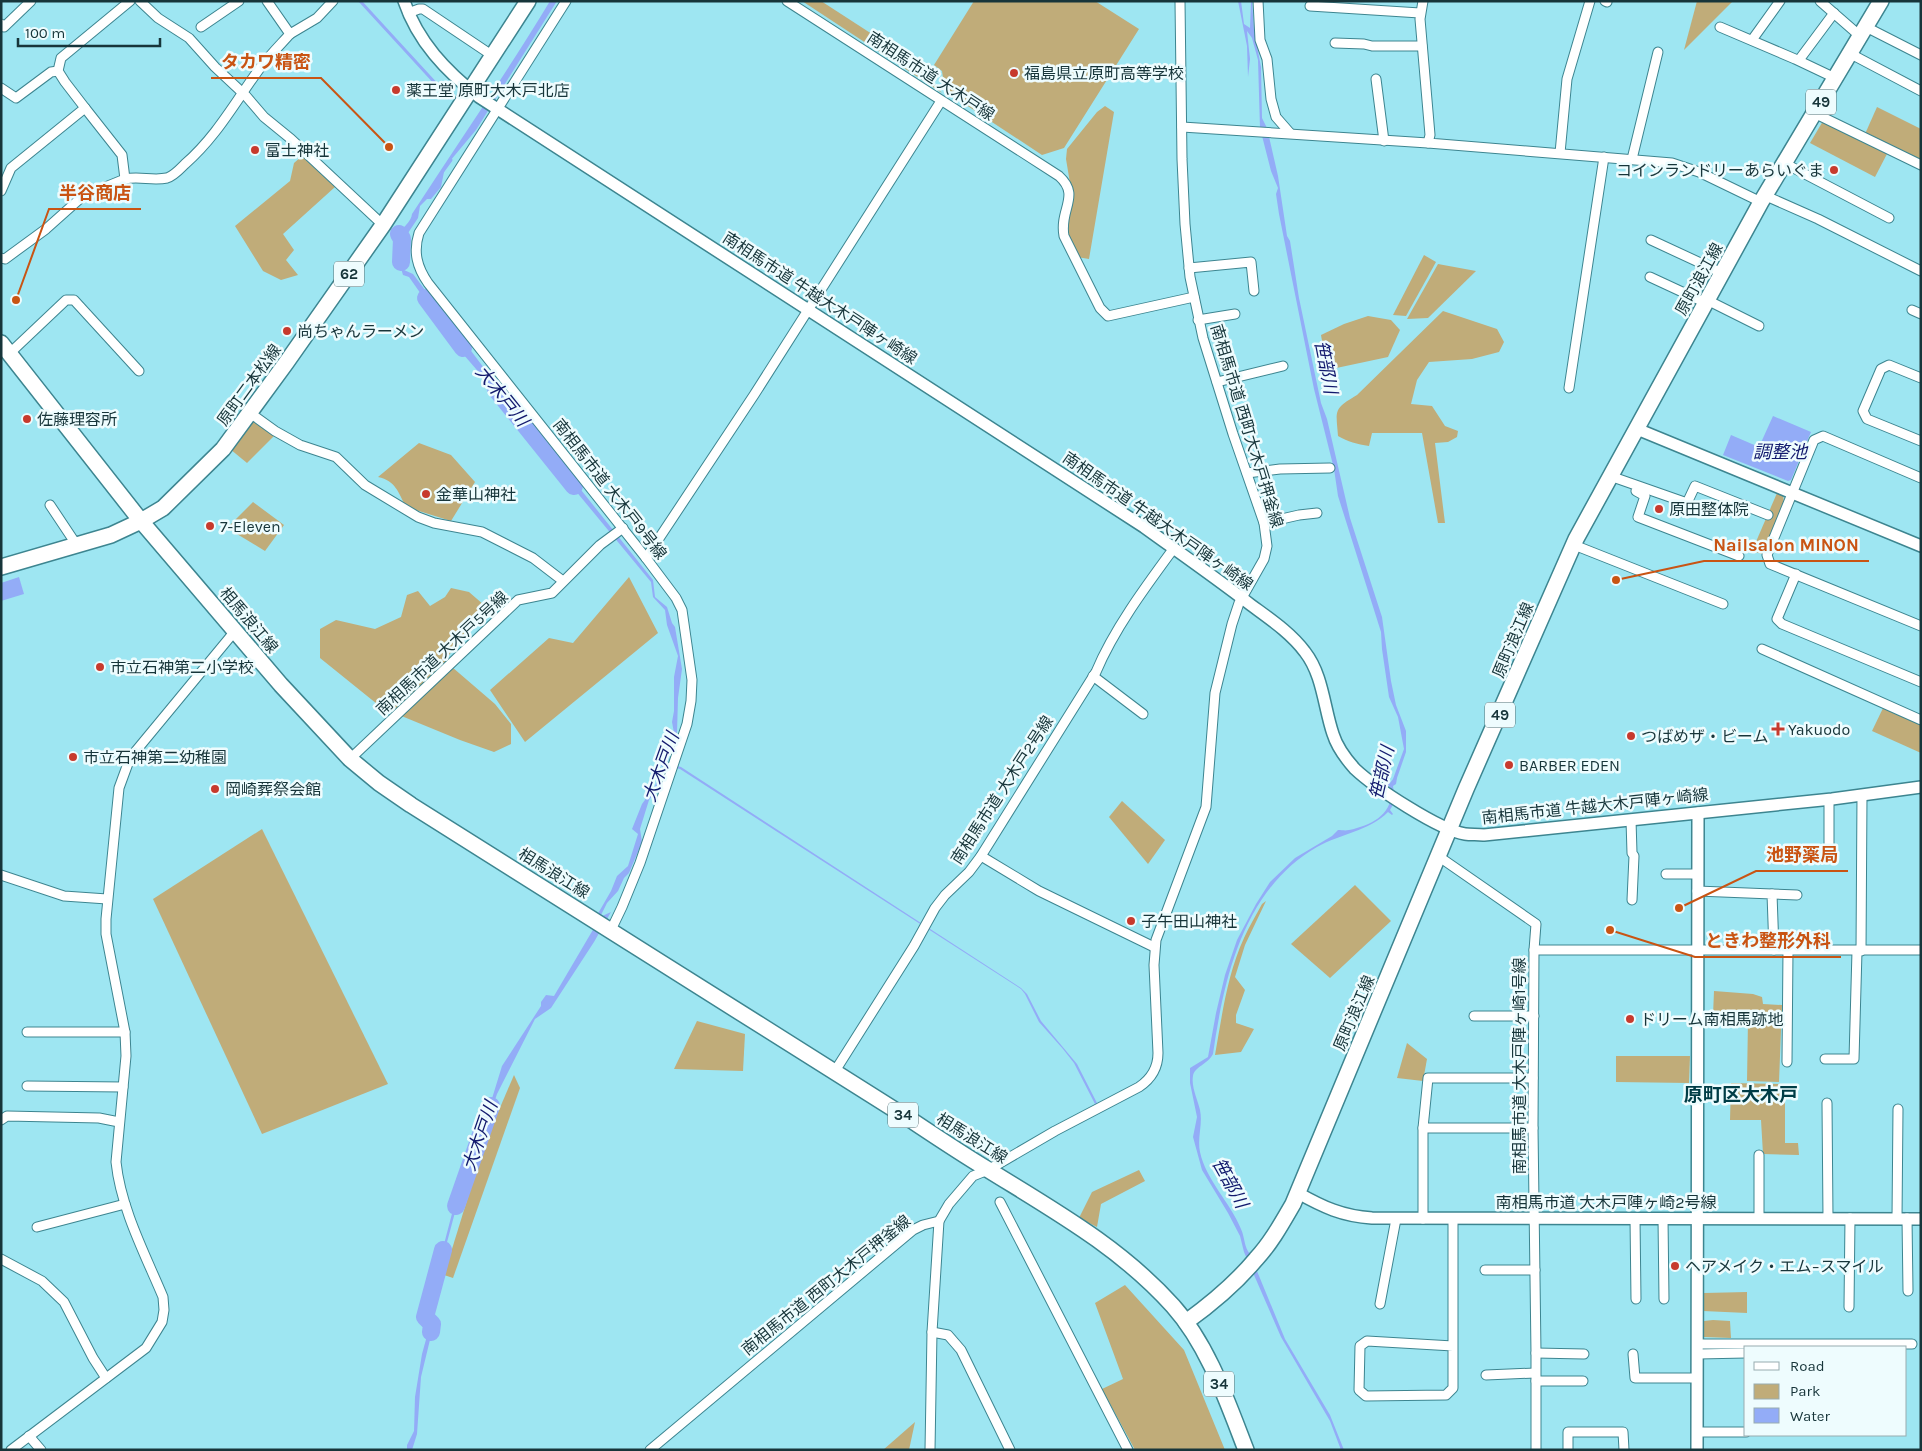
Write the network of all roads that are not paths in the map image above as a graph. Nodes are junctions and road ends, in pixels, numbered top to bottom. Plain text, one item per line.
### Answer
1 (31, 1) edge
2 (130, 1) edge
3 (140, 1) edge
4 (239, 1) edge
5 (267, 1) edge
6 (404, 1) edge
7 (528, 1) edge
8 (566, 1) edge
9 (787, 1) edge
10 (1180, 1) edge
11 (1258, 1) edge
12 (1423, 1) edge
13 (1590, 1) edge
14 (1780, 1) edge
15 (1820, 1) edge
16 (1881, 1) edge
17 (330, 2) edge
18 (1310, 6) dead end
19 (408, 13) junction
20 (1420, 13) junction
21 (1834, 13) junction
22 (1, 24) edge
23 (201, 27) dead end
24 (1720, 27) dead end
25 (1863, 32) junction
26 (290, 34) junction
27 (1752, 40) junction
28 (1335, 43) dead end
29 (1422, 46) junction
30 (1658, 52) dead end
31 (1849, 53) junction
32 (1921, 55) edge
33 (493, 56) junction
34 (1799, 60) junction
35 (58, 71) junction
36 (1835, 78) junction
37 (1376, 79) dead end
38 (1, 88) edge
39 (1921, 91) edge
40 (244, 93) junction
41 (475, 93) junction
42 (941, 101) junction
43 (86, 108) junction
44 (497, 108) junction
45 (1820, 116) junction
46 (1182, 127) junction
47 (1286, 133) junction
48 (1384, 141) junction
49 (1428, 143) junction
50 (1560, 153) junction
51 (1604, 157) junction
52 (1632, 160) junction
53 (1921, 165) edge
54 (1789, 166) junction
55 (125, 179) junction
56 (1, 191) edge
57 (1763, 199) junction
58 (1889, 218) dead end
59 (383, 224) junction
60 (1651, 240) dead end
61 (1, 258) edge
62 (1189, 268) junction
63 (1921, 271) edge
64 (1722, 273) junction
65 (1650, 277) dead end
66 (1254, 290) dead end
67 (1194, 297) junction
68 (1707, 301) junction
69 (808, 309) junction
70 (1235, 314) dead end
71 (1198, 320) junction
72 (1759, 326) dead end
73 (6, 348) edge
74 (1284, 366) dead end
75 (139, 371) dead end
76 (1921, 378) edge
77 (1217, 382) junction
78 (1569, 388) dead end
79 (250, 413) junction
80 (1637, 429) junction
81 (1921, 441) edge
82 (1330, 468) dead end
83 (1247, 473) junction
84 (1609, 477) junction
85 (1921, 478) edge
86 (1792, 492) junction
87 (50, 505) dead end
88 (1317, 513) dead end
89 (1768, 515) dead end
90 (141, 521) junction
91 (1264, 523) junction
92 (623, 528) junction
93 (76, 544) junction
94 (1574, 545) junction
95 (1921, 546) edge
96 (1174, 548) junction
97 (1739, 556) dead end
98 (646, 558) junction
99 (1, 567) edge
100 (1796, 574) junction
101 (564, 581) junction
102 (1241, 598) junction
103 (1723, 604) dead end
104 (1921, 626) edge
105 (235, 631) junction
106 (1762, 649) dead end
107 (1093, 676) junction
108 (1921, 682) edge
109 (1143, 714) dead end
110 (1921, 720) edge
111 (350, 759) junction
112 (1921, 787) edge
113 (1862, 796) junction
114 (1829, 799) junction
115 (1698, 813) junction
116 (1631, 820) junction
117 (1450, 829) junction
118 (1829, 855) dead end
119 (981, 856) junction
120 (1438, 856) junction
121 (1666, 874) dead end
122 (1697, 874) junction
123 (1, 875) edge
124 (1697, 891) junction
125 (1772, 894) junction
126 (1797, 895) dead end
127 (107, 899) junction
128 (1632, 900) dead end
129 (608, 928) junction
130 (1154, 947) junction
131 (1534, 950) junction
132 (1774, 950) junction
133 (1788, 950) junction
134 (1921, 950) edge
135 (1698, 951) junction
136 (1859, 951) junction
137 (1474, 1016) dead end
138 (1534, 1016) junction
139 (27, 1032) dead end
140 (125, 1032) junction
141 (1824, 1059) dead end
142 (1787, 1062) dead end
143 (835, 1071) junction
144 (1532, 1078) junction
145 (27, 1086) dead end
146 (123, 1087) junction
147 (1828, 1104) dead end
148 (1898, 1109) dead end
149 (1, 1120) edge
150 (119, 1122) junction
151 (1423, 1128) junction
152 (1533, 1128) junction
153 (1759, 1155) dead end
154 (988, 1170) junction
155 (1298, 1193) junction
156 (1000, 1202) dead end
157 (125, 1204) junction
158 (1534, 1218) junction
159 (1635, 1218) junction
160 (1663, 1218) junction
161 (1698, 1218) junction
162 (1759, 1218) junction
163 (1828, 1218) junction
164 (1850, 1218) junction
165 (1902, 1218) junction
166 (1921, 1218) edge
167 (1396, 1219) junction
168 (1423, 1219) junction
169 (1453, 1219) junction
170 (939, 1221) junction
171 (37, 1227) dead end
172 (1, 1259) edge
173 (1484, 1270) dead end
174 (1535, 1270) junction
175 (1908, 1291) dead end
176 (1636, 1299) dead end
177 (1664, 1299) dead end
178 (1380, 1304) dead end
179 (1849, 1307) dead end
180 (1186, 1322) junction
181 (932, 1332) junction
182 (1912, 1344) dead end
183 (1453, 1346) junction
184 (1826, 1346) edge
185 (1744, 1348) edge
186 (1698, 1349) junction
187 (1536, 1353) junction
188 (1744, 1353) edge
189 (1584, 1354) dead end
190 (1634, 1354) dead end
191 (1486, 1375) dead end
192 (1536, 1377) junction
193 (106, 1378) junction
194 (1697, 1378) junction
195 (1583, 1381) dead end
196 (1697, 1432) junction
197 (1744, 1432) edge
198 (29, 1436) junction
199 (11, 1450) edge
200 (40, 1450) edge
201 (650, 1450) edge
202 (930, 1450) edge
203 (1010, 1450) edge
204 (1128, 1450) edge
205 (1246, 1450) edge
206 (1536, 1450) edge
207 (1568, 1450) edge
208 (1624, 1450) edge
209 (1697, 1450) edge

1 - 22 street
2 - 35 street
3 - 40 street
4 - 23 street
5 - 26 street
6 - 19 street, 南相馬市道 牛越大木戸陣ヶ崎線
7 - 33 main road, 原町二本松線 / 62
8 - 44 street, 南相馬市道 大木戸9号線
9 - 42 street, 南相馬市道 大木戸線
10 - 46 street, 南相馬市道 西町大木戸押釜線
11 - 47 street
12 - 20 street
13 - 50 street
14 - 27 street
15 - 21 street
16 - 25 main road, 原町浪江線 / 49
17 - 26 street
18 - 20 street
19 - 33 street
19 - 41 street, 南相馬市道 牛越大木戸陣ヶ崎線
20 - 29 street
21 - 25 street
21 - 34 street
24 - 27 street
25 - 31 main road, 原町浪江線 / 49
25 - 32 street
26 - 40 street
27 - 34 street
28 - 29 street
29 - 49 street
30 - 52 street
31 - 36 main road, 原町浪江線 / 49
31 - 39 street
33 - 41 main road, 原町二本松線 / 62
34 - 36 street
35 - 38 street
35 - 43 street
36 - 45 main road, 原町浪江線 / 49
37 - 48 street
40 - 55 street
40 - 59 street
41 - 44 street, 南相馬市道 牛越大木戸陣ヶ崎線
41 - 59 main road, 原町二本松線 / 62
42 - 67 street, 南相馬市道 大木戸線
42 - 69 street
43 - 55 street
43 - 56 street
44 - 69 street, 南相馬市道 牛越大木戸陣ヶ崎線
44 - 92 street, 南相馬市道 大木戸9号線
45 - 53 street
45 - 54 main road, 原町浪江線 / 49
46 - 47 street
46 - 62 street, 南相馬市道 西町大木戸押釜線
47 - 48 street
48 - 49 street
49 - 50 street
50 - 51 street
51 - 52 street
51 - 78 street
52 - 57 street
54 - 57 main road, 原町浪江線 / 49
54 - 58 street
55 - 61 street
57 - 63 street
57 - 64 main road, 原町浪江線 / 49
59 - 79 main road, 原町二本松線 / 62
60 - 64 street
62 - 66 street
62 - 67 street, 南相馬市道 西町大木戸押釜線
64 - 68 main road, 原町浪江線 / 49
65 - 68 street
67 - 71 street, 南相馬市道 西町大木戸押釜線
68 - 72 street
68 - 80 main road, 原町浪江線 / 49
69 - 96 street, 南相馬市道 牛越大木戸陣ヶ崎線
69 - 98 street
70 - 71 street
71 - 77 street, 南相馬市道 西町大木戸押釜線
73 - 75 street
73 - 90 main road, 相馬浪江線 / 34
74 - 77 street
76 - 81 street
77 - 83 street, 南相馬市道 西町大木戸押釜線
79 - 90 main road, 原町二本松線 / 62
79 - 101 street
80 - 84 main road, 原町浪江線 / 49
80 - 86 street
82 - 83 street
83 - 91 street, 南相馬市道 西町大木戸押釜線
84 - 89 street
84 - 94 main road, 原町浪江線 / 49
84 - 97 street
85 - 86 street
86 - 95 street
86 - 100 street
87 - 93 street
88 - 91 street
90 - 93 main road, 原町二本松線 / 62
90 - 105 main road, 相馬浪江線 / 34
91 - 102 street, 南相馬市道 西町大木戸押釜線
92 - 98 street, 南相馬市道 大木戸9号線
92 - 101 street, 南相馬市道 大木戸5号線
93 - 99 main road, 原町二本松線 / 62
94 - 103 street
94 - 117 main road, 原町浪江線 / 49
96 - 102 street, 南相馬市道 牛越大木戸陣ヶ崎線
96 - 107 street, 南相馬市道 大木戸2号線
98 - 129 street, 南相馬市道 大木戸9号線
100 - 104 street
100 - 108 street
101 - 111 street, 南相馬市道 大木戸5号線
102 - 117 street, 南相馬市道 牛越大木戸陣ヶ崎線
102 - 130 street, 南相馬市道 西町大木戸押釜線
105 - 111 main road, 相馬浪江線 / 34
105 - 127 street
106 - 110 street
107 - 109 street
107 - 119 street, 南相馬市道 大木戸2号線
111 - 129 main road, 相馬浪江線 / 34
112 - 113 street, 南相馬市道 牛越大木戸陣ヶ崎線
113 - 114 street, 南相馬市道 牛越大木戸陣ヶ崎線
113 - 136 street
114 - 115 street, 南相馬市道 牛越大木戸陣ヶ崎線
114 - 118 street
115 - 116 street, 南相馬市道 牛越大木戸陣ヶ崎線
115 - 122 street
116 - 117 street, 南相馬市道 牛越大木戸陣ヶ崎線
116 - 128 street
117 - 120 main road, 原町浪江線 / 49
119 - 130 street
119 - 143 street, 南相馬市道 大木戸2号線
120 - 131 street
120 - 155 main road, 原町浪江線 / 49
121 - 122 street
122 - 124 street
123 - 127 street
124 - 125 street
124 - 135 street
125 - 126 street
125 - 132 street
127 - 140 street
129 - 143 main road, 相馬浪江線 / 34
130 - 154 street, 南相馬市道 西町大木戸押釜線
131 - 135 street, 南相馬市道 大木戸陣ヶ崎1号線
131 - 138 street, 南相馬市道 大木戸陣ヶ崎1号線
132 - 133 street, 南相馬市道 大木戸陣ヶ崎1号線
132 - 135 street, 南相馬市道 大木戸陣ヶ崎1号線
133 - 136 street, 南相馬市道 大木戸陣ヶ崎1号線
133 - 142 street
134 - 136 street, 南相馬市道 大木戸陣ヶ崎1号線
135 - 161 street
136 - 141 street
137 - 138 street
138 - 144 street, 南相馬市道 大木戸陣ヶ崎1号線
139 - 140 street
140 - 146 street
143 - 154 main road, 相馬浪江線 / 34
144 - 151 street
144 - 152 street, 南相馬市道 大木戸陣ヶ崎1号線
145 - 146 street
146 - 150 street
147 - 163 street
148 - 165 street
149 - 150 street
150 - 157 street
151 - 152 street
151 - 168 street
152 - 158 street, 南相馬市道 大木戸陣ヶ崎1号線
153 - 162 street
154 - 170 street, 南相馬市道 西町大木戸押釜線
154 - 180 main road, 相馬浪江線 / 34
155 - 167 street, 南相馬市道 大木戸陣ヶ崎2号線
155 - 180 main road, 原町浪江線 / 49
156 - 204 street
157 - 171 street
157 - 193 street
158 - 159 street, 南相馬市道 大木戸陣ヶ崎2号線
158 - 169 street, 南相馬市道 大木戸陣ヶ崎2号線
158 - 174 street, 南相馬市道 大木戸陣ヶ崎1号線
159 - 160 street, 南相馬市道 大木戸陣ヶ崎2号線
159 - 176 street
160 - 161 street, 南相馬市道 大木戸陣ヶ崎2号線
160 - 177 street
161 - 162 street, 南相馬市道 大木戸陣ヶ崎2号線
161 - 186 street
162 - 163 street, 南相馬市道 大木戸陣ヶ崎2号線
163 - 164 street, 南相馬市道 大木戸陣ヶ崎2号線
164 - 165 street, 南相馬市道 大木戸陣ヶ崎2号線
164 - 179 street
165 - 166 street, 南相馬市道 大木戸陣ヶ崎2号線
165 - 175 street
167 - 168 street, 南相馬市道 大木戸陣ヶ崎2号線
167 - 178 street
168 - 169 street, 南相馬市道 大木戸陣ヶ崎2号線
169 - 183 street
170 - 181 street
170 - 201 street, 南相馬市道 西町大木戸押釜線
172 - 193 street
173 - 174 street
174 - 187 street, 南相馬市道 大木戸陣ヶ崎1号線
180 - 205 main road, 34
181 - 202 street
181 - 203 street
182 - 184 street
183 - 183 street
185 - 186 street
186 - 188 street
186 - 194 street
187 - 189 street
187 - 192 street, 南相馬市道 大木戸陣ヶ崎1号線
190 - 194 street
191 - 192 street
192 - 195 street
192 - 206 street, 南相馬市道 大木戸陣ヶ崎1号線
193 - 198 street
194 - 196 street
196 - 197 street
196 - 209 street
198 - 199 street
198 - 200 street
207 - 208 street

